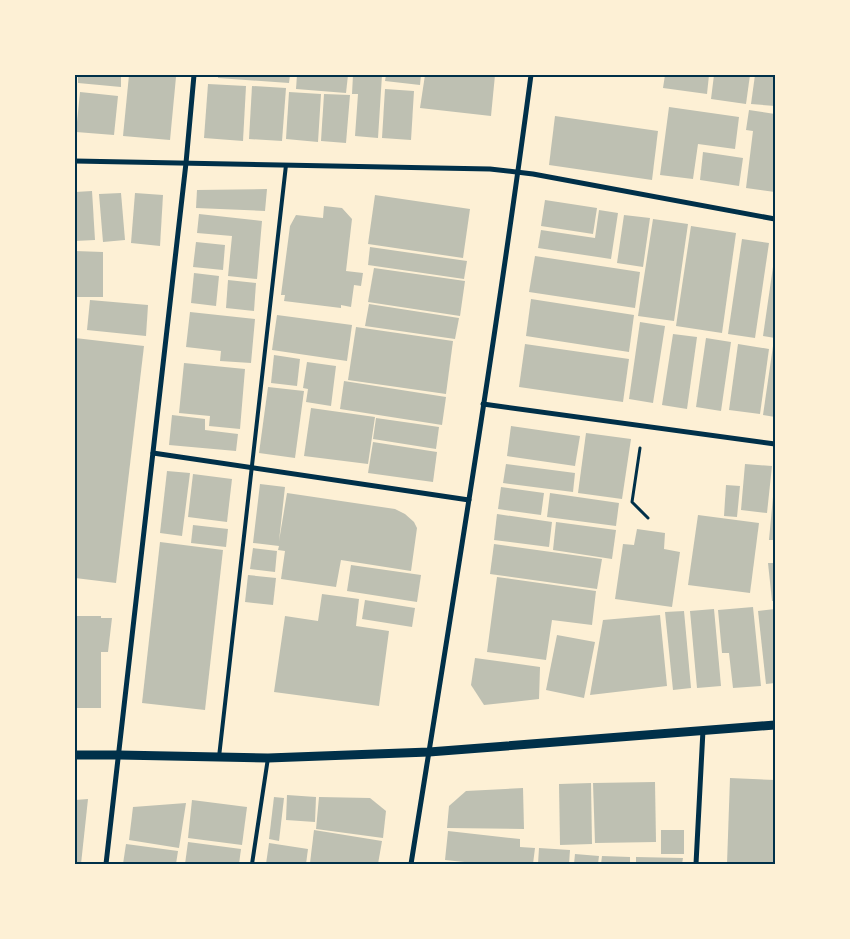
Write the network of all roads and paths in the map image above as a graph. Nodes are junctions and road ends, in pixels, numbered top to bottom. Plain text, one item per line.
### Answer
1 (194, 75) edge
2 (532, 75) edge
3 (75, 162) edge
4 (186, 163) junction
5 (286, 165) junction
6 (518, 172) junction
7 (775, 219) edge
8 (483, 404) junction
9 (643, 425) junction
10 (775, 444) edge
11 (153, 453) junction
12 (252, 468) junction
13 (468, 500) junction
14 (648, 518) dead end
15 (775, 726) edge
16 (703, 730) junction
17 (429, 752) junction
18 (75, 755) edge
19 (119, 755) junction
20 (219, 757) junction
21 (268, 758) junction
22 (106, 864) edge
23 (252, 864) edge
24 (411, 864) edge
25 (696, 864) edge

1 - 4 street
2 - 6 street
3 - 4 street
4 - 5 street
4 - 11 street
5 - 6 street
5 - 12 lane
6 - 7 street
6 - 8 street
8 - 9 street
8 - 13 street
9 - 10 street
9 - 14 path
11 - 12 street
11 - 19 street
12 - 13 street
12 - 20 lane
13 - 17 street
15 - 16 street
16 - 17 street
16 - 25 street
17 - 21 street
17 - 24 street
18 - 19 street
19 - 20 street
19 - 22 street
20 - 21 street
21 - 23 lane

